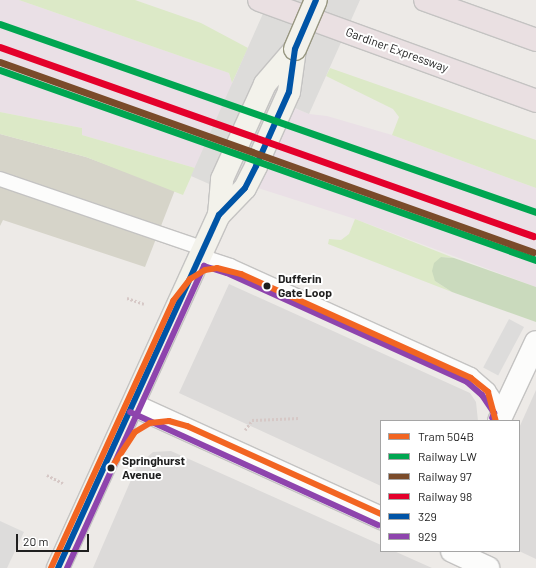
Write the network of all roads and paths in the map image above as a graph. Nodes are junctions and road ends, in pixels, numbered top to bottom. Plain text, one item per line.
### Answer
1 (258, 0) edge
2 (316, 0) edge
3 (425, 0) edge
4 (536, 40) edge
5 (536, 101) edge
6 (0, 179) edge
7 (202, 252) junction
8 (127, 298) dead end
9 (144, 304) dead end
10 (536, 342) edge
11 (133, 405) junction
12 (501, 416) edge
13 (299, 418) dead end
14 (244, 431) dead end
15 (47, 475) dead end
16 (63, 483) dead end
17 (380, 518) edge
18 (454, 552) edge
19 (58, 568) edge
20 (488, 568) edge

1 - 5 highway, Gardiner Expressway
2 - 7 main road, bridge
3 - 4 highway
6 - 7 lane
7 - 11 main road
7 - 12 lane
8 - 9 path
10 - 12 street
11 - 17 street
11 - 19 main road
13 - 14 path
15 - 16 path
18 - 20 street

